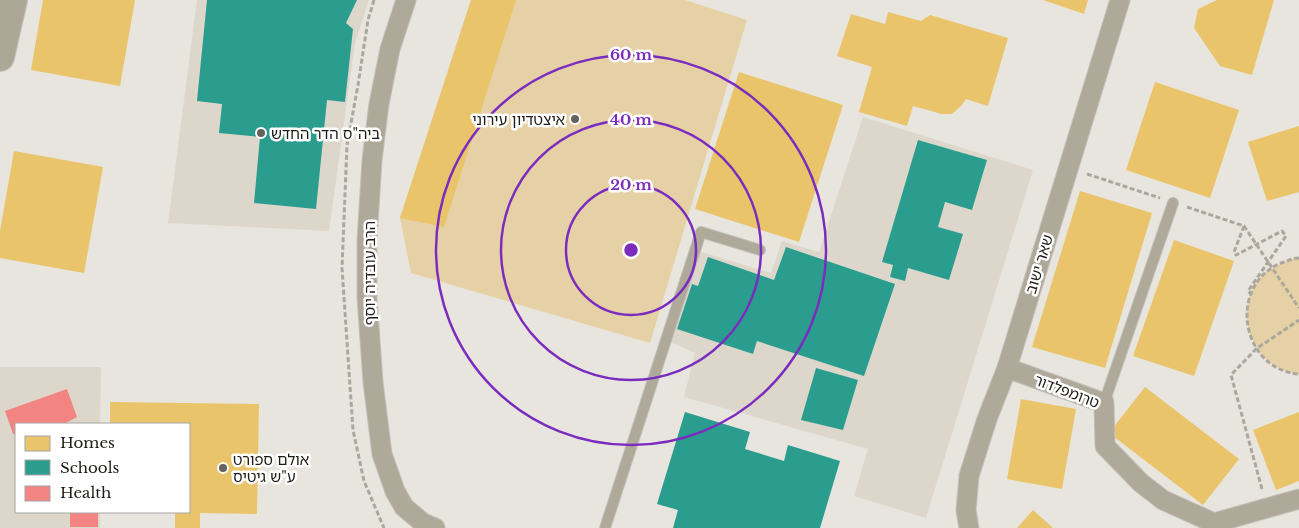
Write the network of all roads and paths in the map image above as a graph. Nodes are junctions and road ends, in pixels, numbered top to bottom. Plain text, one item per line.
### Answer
1 (13, 0) edge
2 (406, 0) edge
3 (1120, 0) edge
4 (0, 57) edge
5 (1068, 167) junction
6 (1173, 202) junction
7 (1244, 226) junction
8 (1257, 245) junction
9 (760, 250) dead end
10 (1299, 258) edge
11 (1268, 262) junction
12 (1272, 268) junction
13 (1251, 294) junction
14 (1299, 308) edge
15 (1299, 320) edge
16 (1256, 349) junction
17 (1007, 368) junction
18 (1299, 374) edge
19 (1104, 403) junction
20 (1299, 499) edge
21 (1267, 508) junction
22 (435, 528) edge
23 (605, 528) edge
24 (969, 528) edge

1 - 4 main road
2 - 22 street, הרב עובדיה יוסף
3 - 5 street, שאר ישוב
5 - 6 path
5 - 17 street, שאר ישוב
6 - 7 path
6 - 19 lane
7 - 8 path
7 - 8 path
8 - 11 path
8 - 11 path
9 - 23 lane
10 - 12 path
11 - 12 path
11 - 13 path
12 - 13 path
12 - 14 path
13 - 16 path
15 - 16 path
16 - 18 path
16 - 21 path
17 - 19 street, טרומפלדור
17 - 24 street, שאר ישוב
19 - 21 street, טרומפלדור
20 - 21 street, טרומפלדור

